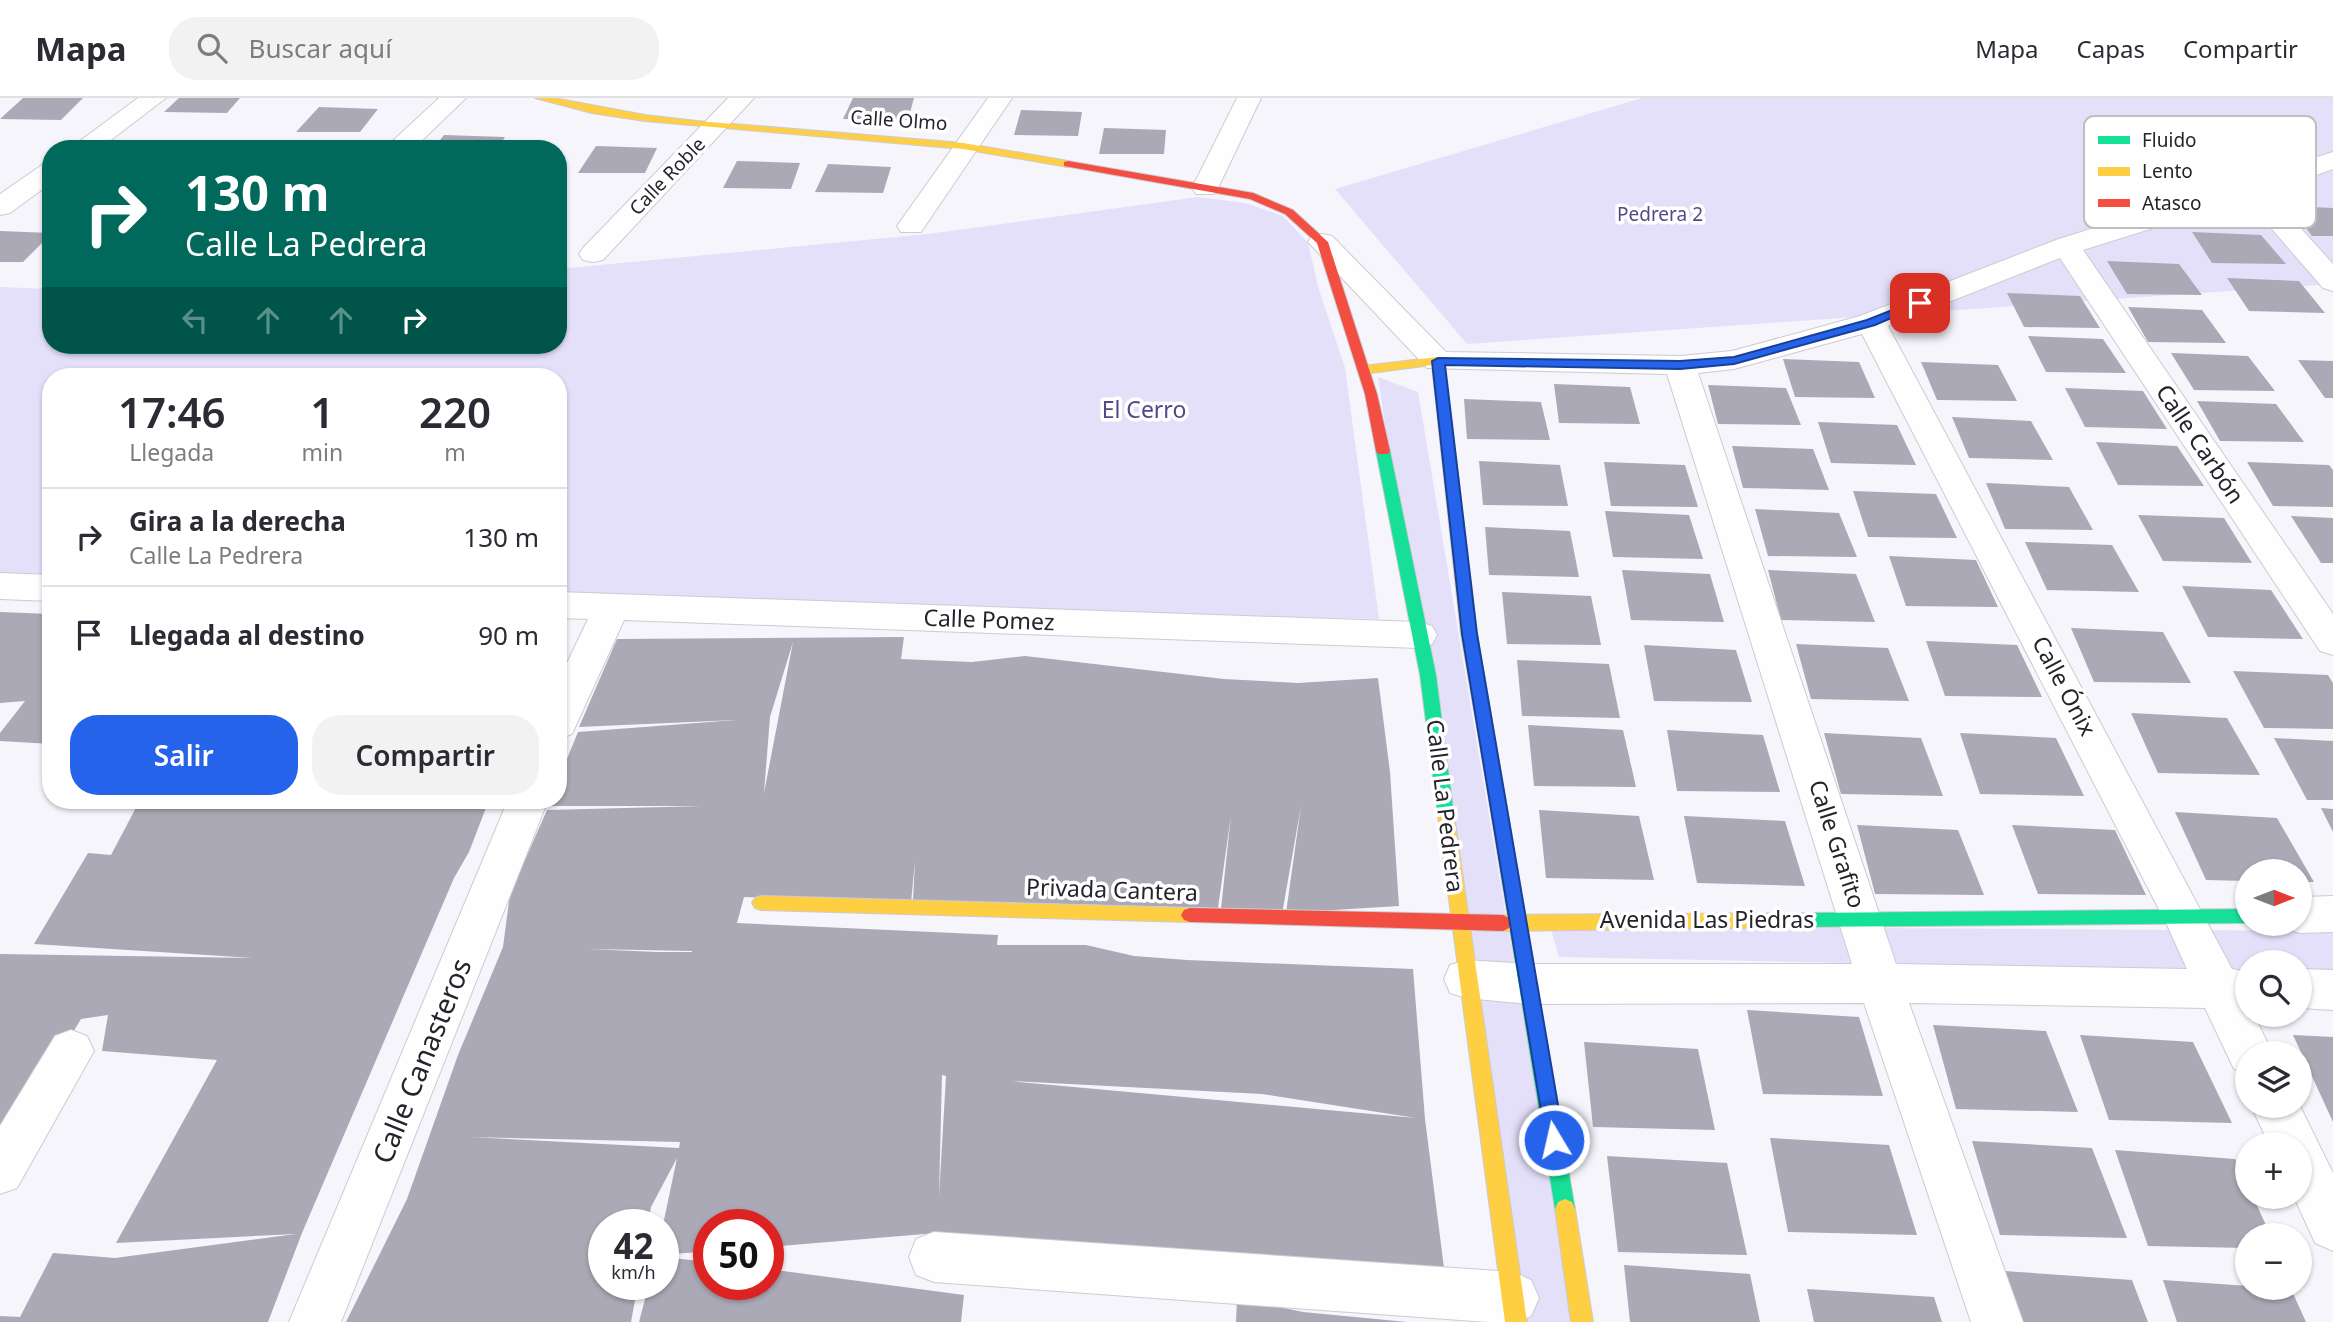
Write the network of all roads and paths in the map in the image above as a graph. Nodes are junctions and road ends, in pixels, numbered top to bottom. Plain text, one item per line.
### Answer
1 (154, 98) edge
2 (454, 98) edge
3 (540, 98) edge
4 (742, 98) edge
5 (1000, 98) edge
6 (1249, 98) edge
7 (712, 128) junction
8 (95, 140) edge
9 (407, 140) edge
10 (964, 146) junction
11 (2333, 160) edge
12 (2316, 166) edge
13 (42, 177) edge
14 (1205, 188) junction
15 (0, 207) edge
16 (911, 226) dead end
17 (2124, 228) edge
18 (2285, 228) edge
19 (1322, 242) junction
20 (2066, 246) junction
21 (593, 254) dead end
22 (2333, 282) edge
23 (1871, 322) junction
24 (1438, 361) junction
25 (1680, 365) junction
26 (1363, 370) junction
27 (0, 586) edge
28 (42, 588) edge
29 (567, 605) edge
30 (612, 607) junction
31 (1419, 635) junction
32 (2333, 642) edge
33 (567, 704) edge
34 (524, 809) edge
35 (761, 903) dead end
36 (2333, 914) edge
37 (2312, 915) edge
38 (2235, 916) edge
39 (1861, 918) junction
40 (2185, 918) junction
41 (1517, 921) junction
42 (1461, 923) junction
43 (1466, 979) junction
44 (1530, 984) junction
45 (1880, 984) junction
46 (2233, 988) edge
47 (2312, 989) edge
48 (2333, 990) edge
49 (2247, 1041) edge
50 (71, 1051) dead end
51 (0, 1171) edge
52 (2312, 1182) edge
53 (2333, 1226) edge
54 (934, 1257) dead end
55 (1515, 1310) edge
56 (315, 1322) edge
57 (1581, 1322) edge
58 (1997, 1322) edge

1 - 8 street
2 - 9 street
3 - 7 main road, Calle Olmo
4 - 7 street, Calle Roble
5 - 10 street
6 - 14 street
7 - 10 main road, Calle Olmo
7 - 21 street, Calle Roble
10 - 14 main road, Calle Olmo
10 - 16 street
11 - 12 street
13 - 15 street
14 - 19 main road, Calle Olmo
17 - 20 street
18 - 22 street
19 - 24 street
19 - 26 main road, Calle La Pedrera
20 - 23 street
20 - 32 street, Calle Carbón
23 - 25 street
23 - 40 street, Calle Ónix
24 - 25 street
24 - 26 main road
24 - 41 main road
25 - 39 street, Calle Grafito
26 - 31 main road, Calle La Pedrera
27 - 28 street
29 - 30 street, Calle Pomez
30 - 31 street, Calle Pomez
30 - 33 street
31 - 42 main road, Calle La Pedrera
34 - 56 street, Calle Canasteros
35 - 42 main road, Privada Cantera
36 - 37 street
38 - 40 main road, Avenida Las Piedras
39 - 40 main road, Avenida Las Piedras
39 - 41 main road, Avenida Las Piedras
39 - 45 street, Calle Grafito
40 - 46 street, Calle Ónix
41 - 42 main road, Avenida Las Piedras
41 - 44 main road
42 - 43 main road, Calle La Pedrera
43 - 44 street
43 - 55 main road, Calle La Pedrera
44 - 45 street
44 - 57 main road
45 - 46 street
45 - 58 street, Calle Grafito
46 - 49 street, Calle Ónix
47 - 48 street
50 - 51 street
52 - 53 street
54 - 55 street

